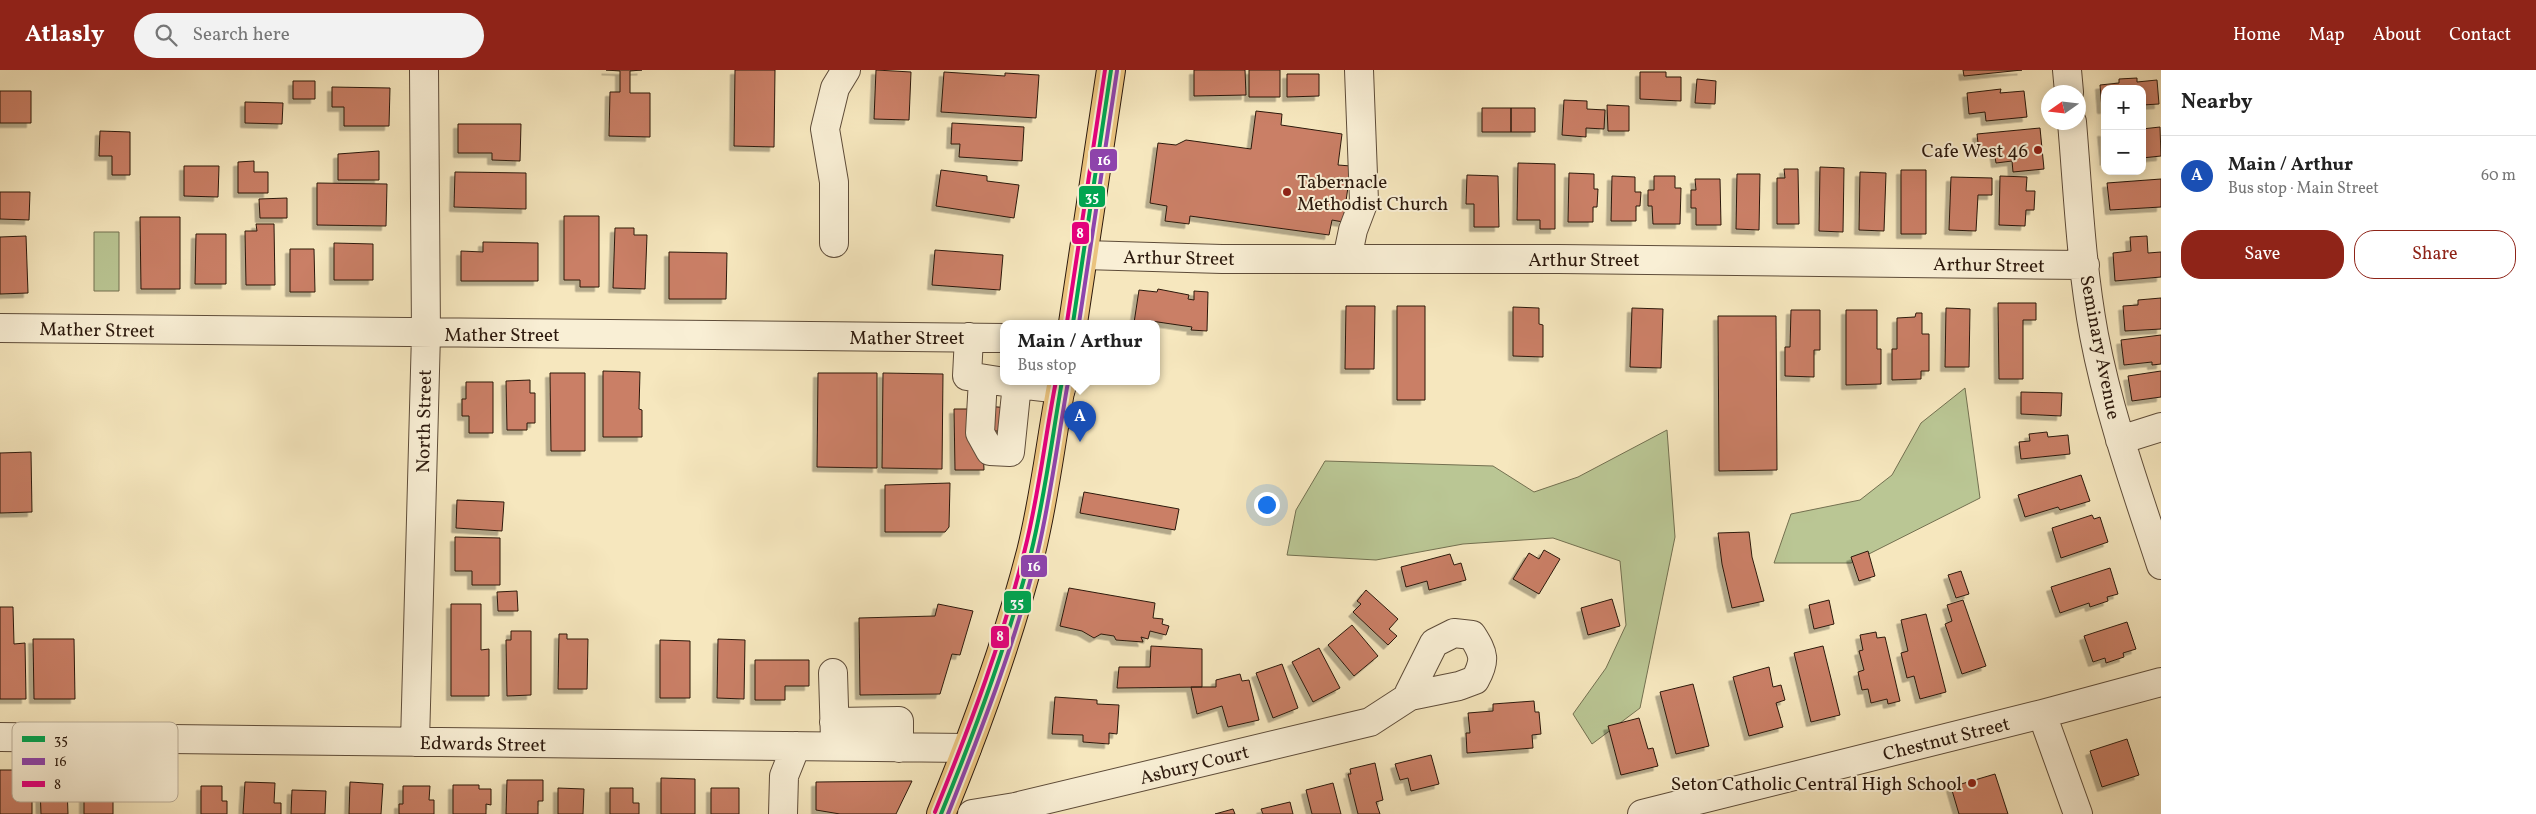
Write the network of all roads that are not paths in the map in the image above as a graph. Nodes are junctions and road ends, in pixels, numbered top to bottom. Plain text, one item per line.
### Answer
1 (424, 70) edge
2 (846, 70) edge
3 (1111, 70) edge
4 (1359, 70) edge
5 (2067, 70) edge
6 (2068, 85) edge
7 (2073, 130) edge
8 (834, 244) dead end
9 (1084, 254) junction
10 (1347, 259) junction
11 (2085, 265) junction
12 (1073, 320) edge
13 (0, 328) edge
14 (426, 334) junction
15 (969, 337) junction
16 (1000, 338) edge
17 (983, 379) junction
18 (1000, 382) edge
19 (1017, 385) edge
20 (1061, 385) edge
21 (2161, 427) edge
22 (2120, 440) junction
23 (1010, 452) junction
24 (1048, 456) junction
25 (2161, 565) edge
26 (833, 673) dead end
27 (2161, 682) edge
28 (1410, 696) dead end
29 (2042, 714) junction
30 (835, 734) junction
31 (178, 739) edge
32 (415, 742) junction
33 (796, 746) junction
34 (967, 748) junction
35 (947, 813) edge
36 (783, 814) edge
37 (972, 814) edge
38 (1642, 814) edge
39 (2078, 814) edge

1 - 14 street, North Street
2 - 8 street
3 - 9 main road
4 - 10 street
5 - 6 street
7 - 11 street, Seminary Avenue
9 - 10 street, Arthur Street
9 - 12 main road
10 - 11 street, Arthur Street
11 - 22 street, Seminary Avenue
13 - 14 street, Mather Street
14 - 15 street, Mather Street
14 - 32 street, North Street
15 - 16 street, Mather Street
15 - 17 street
17 - 18 street
17 - 23 street
19 - 23 street
20 - 24 main road
21 - 22 street
22 - 25 street, Seminary Avenue
23 - 24 street
24 - 34 main road
26 - 30 street
27 - 29 street, Chestnut Street
28 - 37 street, Asbury Court
29 - 38 street, Chestnut Street
29 - 39 street
30 - 33 street, Edwards Street
30 - 34 street, Edwards Street
31 - 32 street, Edwards Street
32 - 33 street, Edwards Street
33 - 36 street
34 - 35 main road

